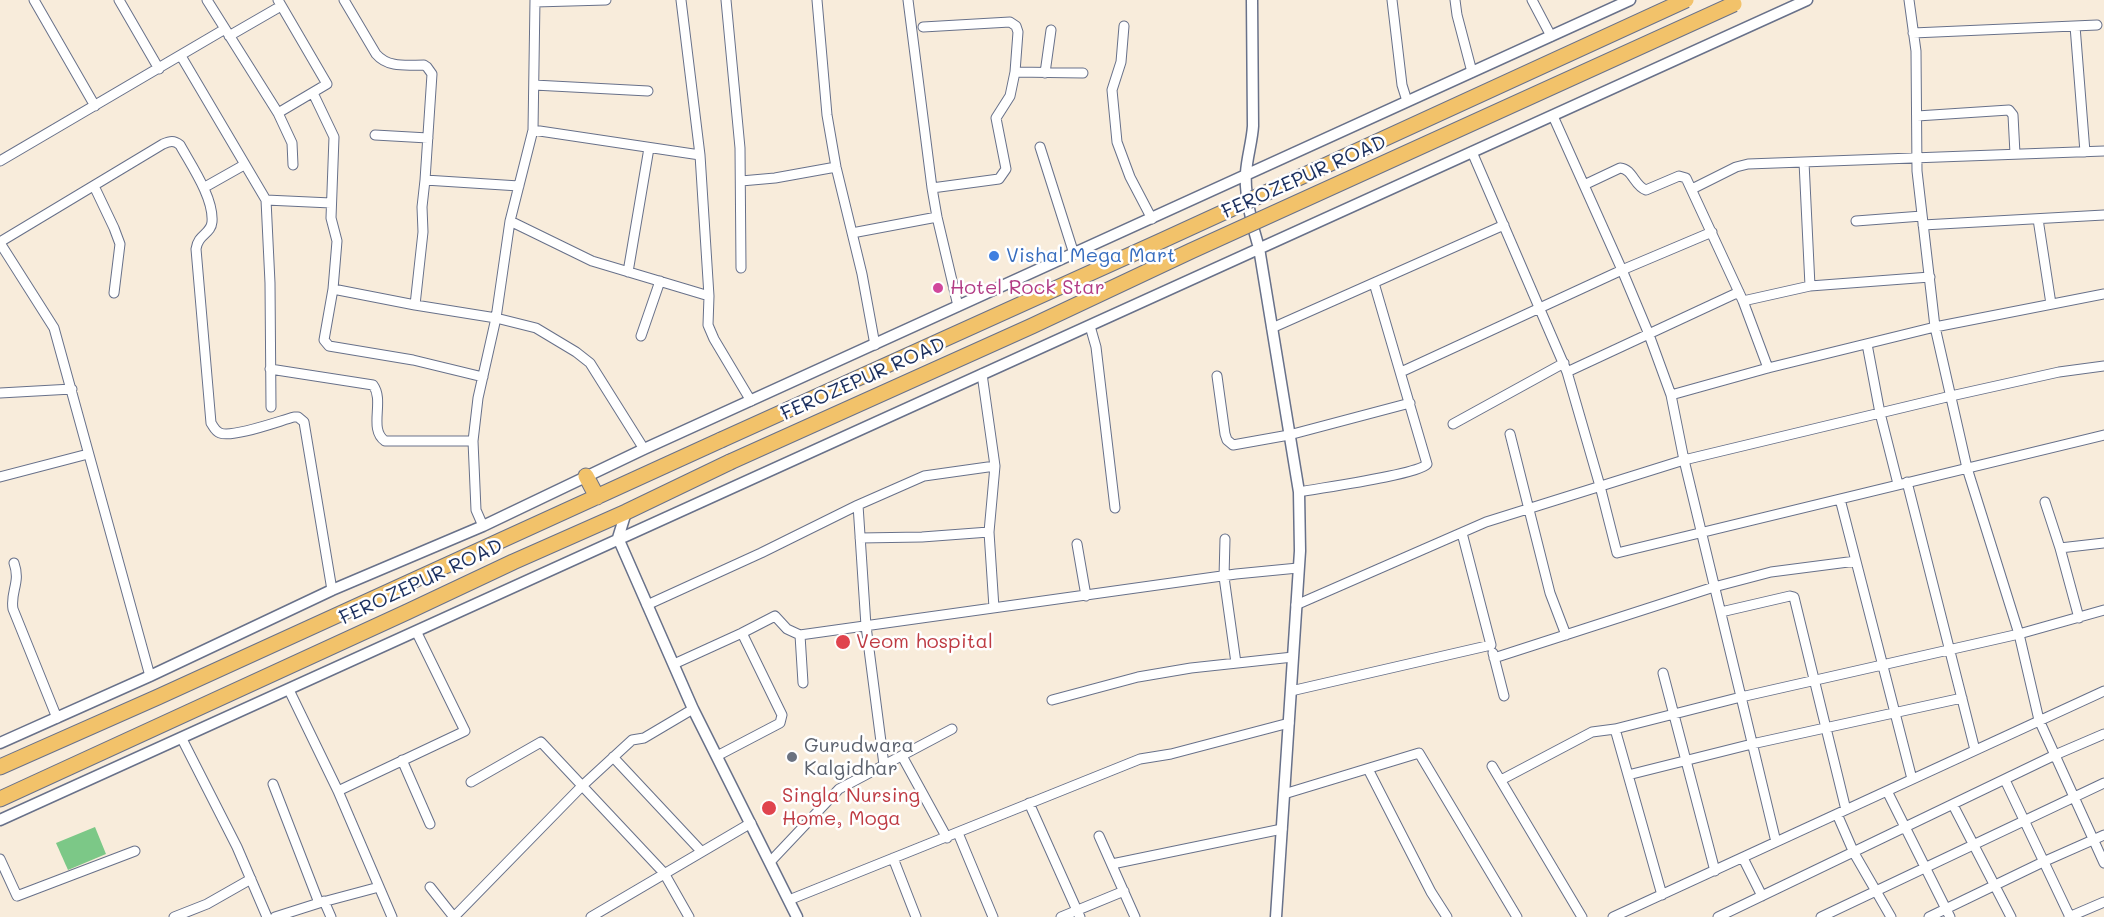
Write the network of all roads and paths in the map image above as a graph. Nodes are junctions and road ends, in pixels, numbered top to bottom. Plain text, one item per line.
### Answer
1 (34, 0) edge
2 (119, 0) edge
3 (207, 0) edge
4 (344, 0) edge
5 (606, 0) edge
6 (681, 0) edge
7 (726, 0) edge
8 (817, 0) edge
9 (908, 0) edge
10 (1252, 0) edge
11 (1392, 0) edge
12 (1455, 0) edge
13 (1532, 0) edge
14 (1630, 0) edge
15 (1686, 0) edge
16 (1807, 0) edge
17 (1909, 0) edge
18 (535, 1) edge
19 (1739, 2) edge
20 (279, 3) edge
21 (2097, 25) dead end
22 (1124, 26) dead end
23 (2074, 26) junction
24 (923, 27) dead end
25 (1051, 30) dead end
26 (227, 32) junction
27 (1913, 33) junction
28 (1551, 36) junction
29 (181, 56) junction
30 (159, 69) junction
31 (1015, 72) junction
32 (1472, 72) junction
33 (1045, 73) junction
34 (1083, 73) dead end
35 (534, 85) junction
36 (648, 91) dead end
37 (313, 93) junction
38 (1407, 101) junction
39 (95, 106) junction
40 (278, 113) junction
41 (1553, 116) junction
42 (1917, 116) junction
43 (533, 130) junction
44 (375, 135) dead end
45 (428, 138) junction
46 (1040, 147) dead end
47 (649, 148) junction
48 (2104, 151) edge
49 (1472, 152) junction
50 (2085, 152) junction
51 (2015, 154) junction
52 (700, 155) junction
53 (1917, 158) junction
54 (0, 161) edge
55 (1804, 162) junction
56 (244, 165) junction
57 (293, 165) dead end
58 (836, 167) junction
59 (1245, 174) junction
60 (425, 180) junction
61 (741, 181) junction
62 (1584, 185) junction
63 (94, 186) junction
64 (519, 186) junction
65 (205, 187) junction
66 (932, 188) junction
67 (1692, 189) junction
68 (266, 200) junction
69 (331, 203) junction
70 (2104, 215) edge
71 (937, 217) junction
72 (1152, 219) junction
73 (2038, 219) junction
74 (510, 221) junction
75 (1856, 221) dead end
76 (1923, 221) junction
77 (1504, 225) junction
78 (1712, 232) junction
79 (852, 233) junction
80 (0, 242) edge
81 (1259, 248) junction
82 (1074, 254) junction
83 (741, 268) dead end
84 (1622, 270) junction
85 (628, 272) junction
86 (1930, 277) junction
87 (660, 281) junction
88 (1374, 283) junction
89 (1810, 286) junction
90 (333, 289) junction
91 (1739, 292) junction
92 (114, 293) dead end
93 (2104, 294) edge
94 (709, 296) junction
95 (1743, 301) junction
96 (2051, 304) junction
97 (415, 305) junction
98 (958, 306) junction
99 (1540, 307) junction
100 (496, 318) junction
101 (1090, 326) junction
102 (1935, 327) junction
103 (1272, 328) junction
104 (1648, 332) junction
105 (641, 336) dead end
106 (1867, 344) junction
107 (875, 345) junction
108 (2104, 366) edge
109 (1565, 368) junction
110 (1768, 368) junction
111 (270, 369) junction
112 (1401, 372) junction
113 (982, 374) junction
114 (1217, 376) dead end
115 (483, 377) junction
116 (72, 390) junction
117 (0, 393) edge
118 (1671, 395) junction
119 (1951, 396) junction
120 (751, 401) junction
121 (1410, 403) junction
122 (271, 407) dead end
123 (1880, 413) junction
124 (1453, 424) dead end
125 (1510, 434) dead end
126 (1289, 435) junction
127 (2104, 435) edge
128 (473, 441) junction
129 (644, 449) junction
130 (88, 454) junction
131 (1684, 460) junction
132 (995, 466) junction
133 (1966, 468) junction
134 (586, 476) junction
135 (0, 477) edge
136 (1903, 483) junction
137 (1600, 486) junction
138 (1299, 492) junction
139 (597, 497) junction
140 (1840, 499) junction
141 (2045, 502) dead end
142 (858, 505) junction
143 (1115, 508) dead end
144 (1530, 508) junction
145 (627, 512) junction
146 (483, 526) junction
147 (989, 532) junction
148 (1701, 532) junction
149 (1462, 533) junction
150 (618, 538) junction
151 (860, 538) junction
152 (1225, 539) dead end
153 (2104, 543) edge
154 (1077, 544) dead end
155 (2060, 548) junction
156 (1856, 561) junction
157 (14, 563) dead end
158 (1298, 568) junction
159 (1224, 577) junction
160 (1714, 587) junction
161 (332, 590) junction
162 (1086, 596) junction
163 (647, 605) junction
164 (1296, 605) junction
165 (994, 608) junction
166 (2104, 610) edge
167 (1721, 612) junction
168 (2079, 618) junction
169 (866, 626) junction
170 (417, 633) junction
171 (742, 633) junction
172 (800, 634) junction
173 (2019, 634) junction
174 (1566, 635) junction
175 (1491, 645) junction
176 (1949, 650) junction
177 (1293, 657) junction
178 (1494, 658) junction
179 (1236, 663) junction
180 (674, 664) junction
181 (1882, 665) junction
182 (1663, 673) dead end
183 (150, 676) junction
184 (1814, 680) junction
185 (803, 683) dead end
186 (289, 690) junction
187 (1291, 691) junction
188 (2104, 691) edge
189 (1504, 696) dead end
190 (1741, 697) junction
191 (1962, 698) junction
192 (1052, 700) dead end
193 (693, 709) junction
194 (1895, 713) junction
195 (1675, 714) junction
196 (57, 718) junction
197 (2039, 720) junction
198 (1289, 723) junction
199 (1826, 728) junction
200 (952, 729) dead end
201 (1615, 729) junction
202 (2104, 734) edge
203 (182, 740) junction
204 (0, 743) edge
205 (1752, 744) junction
206 (1975, 750) junction
207 (2055, 755) junction
208 (717, 756) junction
209 (902, 756) junction
210 (613, 758) junction
211 (402, 760) junction
212 (1687, 760) junction
213 (884, 765) junction
214 (1492, 766) dead end
215 (0, 767) edge
216 (1368, 769) junction
217 (1628, 775) junction
218 (1912, 779) junction
219 (1501, 780) junction
220 (2005, 780) junction
221 (471, 782) dead end
222 (2104, 783) edge
223 (273, 784) dead end
224 (582, 786) junction
225 (338, 791) junction
226 (1887, 791) junction
227 (1284, 794) junction
228 (2074, 798) junction
229 (0, 799) edge
230 (1029, 803) junction
231 (1953, 805) junction
232 (1842, 812) junction
233 (0, 820) edge
234 (2024, 822) junction
235 (750, 823) junction
236 (430, 825) dead end
237 (1905, 828) junction
238 (1282, 829) junction
239 (958, 833) junction
240 (2104, 835) edge
241 (1099, 836) dead end
242 (947, 838) junction
243 (2093, 840) junction
244 (1776, 842) junction
245 (1973, 845) junction
246 (135, 851) dead end
247 (701, 852) junction
248 (1854, 853) junction
249 (893, 858) junction
250 (1743, 858) junction
251 (0, 859) edge
252 (770, 862) junction
253 (2043, 862) junction
254 (2104, 863) edge
255 (1112, 864) junction
256 (1925, 868) junction
257 (1715, 871) junction
258 (664, 873) junction
259 (251, 879) junction
260 (1995, 886) junction
261 (380, 887) junction
262 (430, 887) dead end
263 (1124, 891) junction
264 (1876, 891) junction
265 (1662, 895) junction
266 (1762, 896) junction
267 (789, 900) junction
268 (322, 902) junction
269 (2104, 902) edge
270 (1948, 913) edge
271 (1078, 914) edge
272 (1833, 914) edge
273 (174, 917) edge
274 (267, 917) edge
275 (275, 917) edge
276 (331, 917) edge
277 (392, 917) edge
278 (453, 917) edge
279 (591, 917) edge
280 (689, 917) edge
281 (797, 917) edge
282 (916, 917) edge
283 (993, 917) edge
284 (1061, 917) edge
285 (1135, 917) edge
286 (1276, 917) edge
287 (1447, 917) edge
288 (1517, 917) edge
289 (1582, 917) edge
290 (1613, 917) edge
291 (1718, 917) edge
292 (1821, 917) edge
293 (1891, 917) edge
294 (1929, 917) edge
295 (2011, 917) edge
296 (2070, 917) edge

1 - 39 street
2 - 30 street
3 - 26 street
4 - 45 street
5 - 18 street
6 - 52 street
7 - 61 street
8 - 58 street
9 - 66 street
10 - 59 street
11 - 38 street
12 - 32 street
13 - 28 street
14 - 28 street
15 - 139 highway, FEROZEPUR ROAD, bridge
16 - 41 street
17 - 27 street
18 - 35 street
19 - 145 highway, FEROZEPUR ROAD, bridge
20 - 26 street
20 - 37 street
21 - 23 street
22 - 72 street
23 - 27 street
23 - 50 street
24 - 31 street
25 - 33 street
26 - 29 street
26 - 40 street
27 - 42 street
28 - 32 street
29 - 30 street
29 - 56 street
30 - 39 street
31 - 33 street
31 - 66 street
32 - 38 street
33 - 34 street
35 - 36 street
35 - 43 street
37 - 40 street
37 - 69 street
38 - 59 street
39 - 54 street
40 - 57 street
41 - 49 street
41 - 62 street
42 - 51 street
42 - 53 street
43 - 47 street
43 - 64 street
44 - 45 street
45 - 60 street
46 - 82 street
47 - 52 street
47 - 85 street
48 - 50 street
49 - 77 street
49 - 81 street
50 - 51 street
51 - 53 street
52 - 94 street
53 - 55 street
53 - 76 street
55 - 67 street
55 - 89 street
56 - 65 street
56 - 68 street
58 - 61 street
58 - 79 street
59 - 72 street
59 - 81 street
60 - 64 street
60 - 97 street
61 - 83 street
62 - 67 street
62 - 84 street
63 - 65 street
63 - 80 street
63 - 92 street
64 - 74 street
65 - 161 street
66 - 71 street
67 - 78 street
68 - 69 street
68 - 111 street
69 - 90 street
70 - 73 street
71 - 79 street
71 - 98 street
72 - 82 street
73 - 76 street
73 - 96 street
74 - 85 street
74 - 100 street
75 - 76 street
76 - 86 street
77 - 88 street
77 - 99 street
78 - 84 street
78 - 91 street
79 - 107 street
80 - 116 street
81 - 101 street
81 - 103 street
82 - 98 street
84 - 99 street
84 - 104 street
85 - 87 street
86 - 89 street
86 - 102 street
87 - 94 street
87 - 105 street
88 - 103 street
88 - 112 street
89 - 95 street
90 - 97 street
90 - 115 street
91 - 95 street
91 - 104 street
93 - 96 street
94 - 120 street
95 - 110 street
96 - 102 street
97 - 100 street
98 - 107 street
99 - 109 street
99 - 112 street
100 - 115 street
100 - 129 street
101 - 113 street
101 - 143 street
102 - 106 street
102 - 119 street
103 - 126 street
104 - 109 street
104 - 118 street
106 - 110 street
106 - 123 street
107 - 120 street
108 - 119 street
109 - 124 street
109 - 137 street
110 - 118 street
111 - 122 street
111 - 128 street
112 - 121 street
113 - 132 street
113 - 150 street
114 - 126 street
115 - 128 street
116 - 117 street
116 - 130 street
118 - 131 street
119 - 123 street
119 - 133 street
120 - 129 street
121 - 126 street
121 - 138 street
123 - 131 street
123 - 136 street
125 - 144 street
126 - 138 street
127 - 133 street
128 - 146 street
129 - 134 street
130 - 135 street
130 - 183 street
131 - 137 street
131 - 148 street
132 - 142 street
132 - 147 street
133 - 136 street
133 - 173 street
134 - 139 highway
134 - 146 street
136 - 140 street
136 - 176 street
137 - 144 street
137 - 148 street
138 - 158 street
139 - 215 highway, FEROZEPUR ROAD
140 - 148 street
140 - 156 street
141 - 155 street
142 - 151 street
142 - 163 street
144 - 149 street
144 - 174 street
145 - 150 street
145 - 229 highway, FEROZEPUR ROAD
146 - 161 street
147 - 151 street
147 - 165 street
148 - 160 street
149 - 164 street
149 - 175 street
150 - 163 street
150 - 170 street
151 - 169 street
152 - 159 street
153 - 155 street
154 - 162 street
155 - 168 street
156 - 160 street
156 - 181 street
157 - 196 street
158 - 159 street
158 - 164 street
159 - 162 street
159 - 179 street
160 - 167 street
160 - 174 street
161 - 183 street
162 - 165 street
163 - 180 street
164 - 177 street
165 - 169 street
166 - 168 street
167 - 184 street
167 - 190 street
168 - 173 street
169 - 172 street
169 - 213 street
170 - 186 street
170 - 211 street
171 - 172 street
171 - 180 street
171 - 208 street
172 - 185 street
173 - 176 street
173 - 197 street
174 - 178 street
175 - 178 street
175 - 187 street
176 - 181 street
176 - 191 street
177 - 179 street
177 - 187 street
178 - 189 street
179 - 192 street
180 - 193 street
181 - 184 street
181 - 194 street
182 - 195 street
183 - 196 street
184 - 190 street
184 - 199 street
186 - 203 street
186 - 225 street
187 - 198 street
188 - 197 street
190 - 195 street
190 - 205 street
191 - 194 street
191 - 206 street
193 - 208 street
193 - 210 street
194 - 199 street
194 - 218 street
195 - 201 street
195 - 212 street
196 - 204 street
197 - 206 street
197 - 207 street
198 - 227 street
198 - 230 street
199 - 205 street
199 - 232 street
200 - 209 street
201 - 217 street
201 - 219 street
202 - 207 street
203 - 233 street
203 - 259 street
205 - 212 street
205 - 244 street
206 - 218 street
207 - 220 street
207 - 228 street
208 - 235 street
209 - 213 street
209 - 242 street
210 - 224 street
210 - 247 street
211 - 225 street
211 - 236 street
212 - 217 street
212 - 257 street
213 - 252 street
214 - 219 street
216 - 227 street
216 - 287 street
216 - 288 street
217 - 265 street
218 - 226 street
219 - 289 street
220 - 231 street
220 - 234 street
221 - 224 street
222 - 228 street
223 - 268 street
224 - 258 street
224 - 278 street
225 - 261 street
226 - 232 street
226 - 237 street
227 - 238 street
228 - 234 street
228 - 243 street
230 - 239 street
230 - 271 street
231 - 237 street
231 - 245 street
232 - 244 street
232 - 248 street
234 - 245 street
234 - 253 street
235 - 247 street
235 - 252 street
237 - 248 street
237 - 256 street
238 - 255 street
238 - 286 street
239 - 242 street
239 - 283 street
240 - 243 street
241 - 255 street
242 - 249 street
243 - 253 street
243 - 254 street
244 - 250 street
245 - 256 street
245 - 260 street
246 - 251 street
247 - 258 street
248 - 264 street
248 - 266 street
249 - 267 street
249 - 282 street
250 - 257 street
250 - 266 street
252 - 267 street
253 - 260 street
253 - 296 street
255 - 263 street
256 - 264 street
256 - 270 street
257 - 265 street
258 - 279 street
258 - 280 street
259 - 273 street
259 - 274 street
260 - 270 street
260 - 295 street
261 - 268 street
261 - 277 street
262 - 278 street
263 - 271 street
263 - 285 street
264 - 272 street
264 - 293 street
265 - 290 street
266 - 291 street
267 - 281 street
268 - 275 street
268 - 276 street
269 - 296 street
270 - 294 street
271 - 284 street
272 - 292 street

